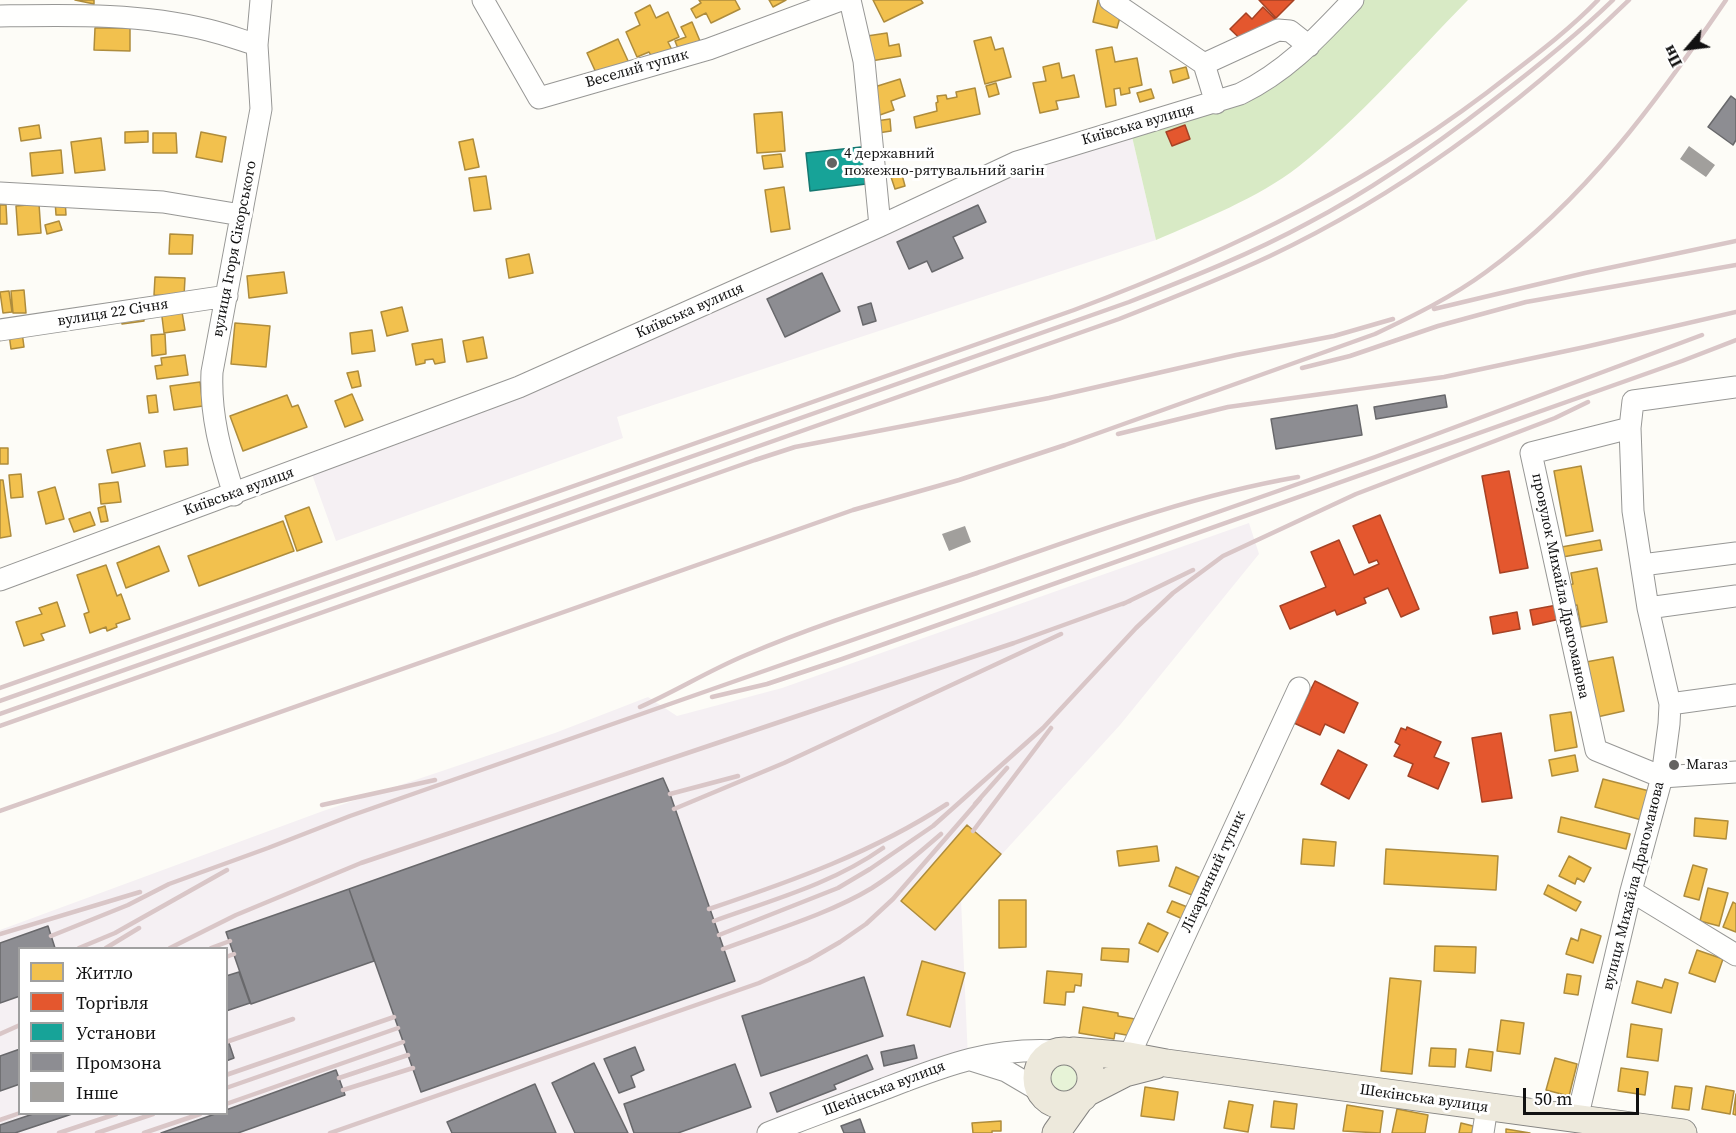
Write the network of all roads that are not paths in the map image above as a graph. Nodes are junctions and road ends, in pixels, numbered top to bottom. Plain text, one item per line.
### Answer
1 (261, 0) edge
2 (483, 0) edge
3 (841, 0) edge
4 (850, 0) edge
5 (1110, 0) edge
6 (1353, 0) edge
7 (0, 16) edge
8 (257, 45) junction
9 (1309, 46) junction
10 (1204, 64) junction
11 (1216, 103) junction
12 (0, 193) edge
13 (241, 215) junction
14 (880, 226) junction
15 (227, 296) junction
16 (0, 330) edge
17 (1736, 387) edge
18 (1630, 428) junction
19 (234, 495) junction
20 (1736, 553) edge
21 (1642, 565) junction
22 (0, 580) edge
23 (1736, 596) edge
24 (1648, 608) junction
25 (1299, 688) dead end
26 (1736, 695) edge
27 (1670, 704) junction
28 (1736, 772) edge
29 (1662, 777) junction
30 (1631, 891) junction
31 (1736, 956) edge
32 (1065, 1051) junction
33 (1129, 1056) junction
34 (968, 1059) junction
35 (1166, 1064) junction
36 (1042, 1094) junction
37 (1083, 1097) junction
38 (1577, 1119) junction
39 (1485, 1120) edge
40 (768, 1133) edge
41 (1045, 1133) edge
42 (1056, 1133) edge
43 (1683, 1133) edge

1 - 8 street, вулиця Ігоря Сікорського
2 - 3 street, Веселий тупик
4 - 14 street
5 - 10 street
6 - 9 street, Київська вулиця
7 - 8 street
8 - 13 street, вулиця Ігоря Сікорського
9 - 10 street
9 - 11 street, Київська вулиця
10 - 11 street
11 - 14 street, Київська вулиця
12 - 13 street
13 - 15 street, вулиця Ігоря Сікорського
14 - 19 street, Київська вулиця
15 - 16 street, вулиця 22 Січня
15 - 19 street, вулиця Ігоря Сікорського
17 - 18 street, вулиця Михайла Драгоманова
18 - 21 street, вулиця Михайла Драгоманова
18 - 29 street, провулок Михайла Драгоманова
19 - 22 street, Київська вулиця
20 - 21 street
21 - 24 street, вулиця Михайла Драгоманова
23 - 24 street
24 - 27 street, вулиця Михайла Драгоманова
25 - 33 street, Лікарняний тупик
26 - 27 street
27 - 29 street, вулиця Михайла Драгоманова
28 - 29 street
29 - 30 street, вулиця Михайла Драгоманова
30 - 31 street
30 - 38 street, вулиця Михайла Драгоманова
32 - 33 main road, Шекінська вулиця
32 - 34 street, Шекінська вулиця
32 - 36 main road
32 - 37 main road
33 - 35 main road, Шекінська вулиця
34 - 36 street
34 - 40 street, Шекінська вулиця
35 - 37 main road, Шекінська вулиця
35 - 39 main road, Шекінська вулиця
36 - 37 main road
36 - 41 main road
37 - 42 main road
38 - 39 main road, Шекінська вулиця
38 - 43 main road, Шекінська вулиця

